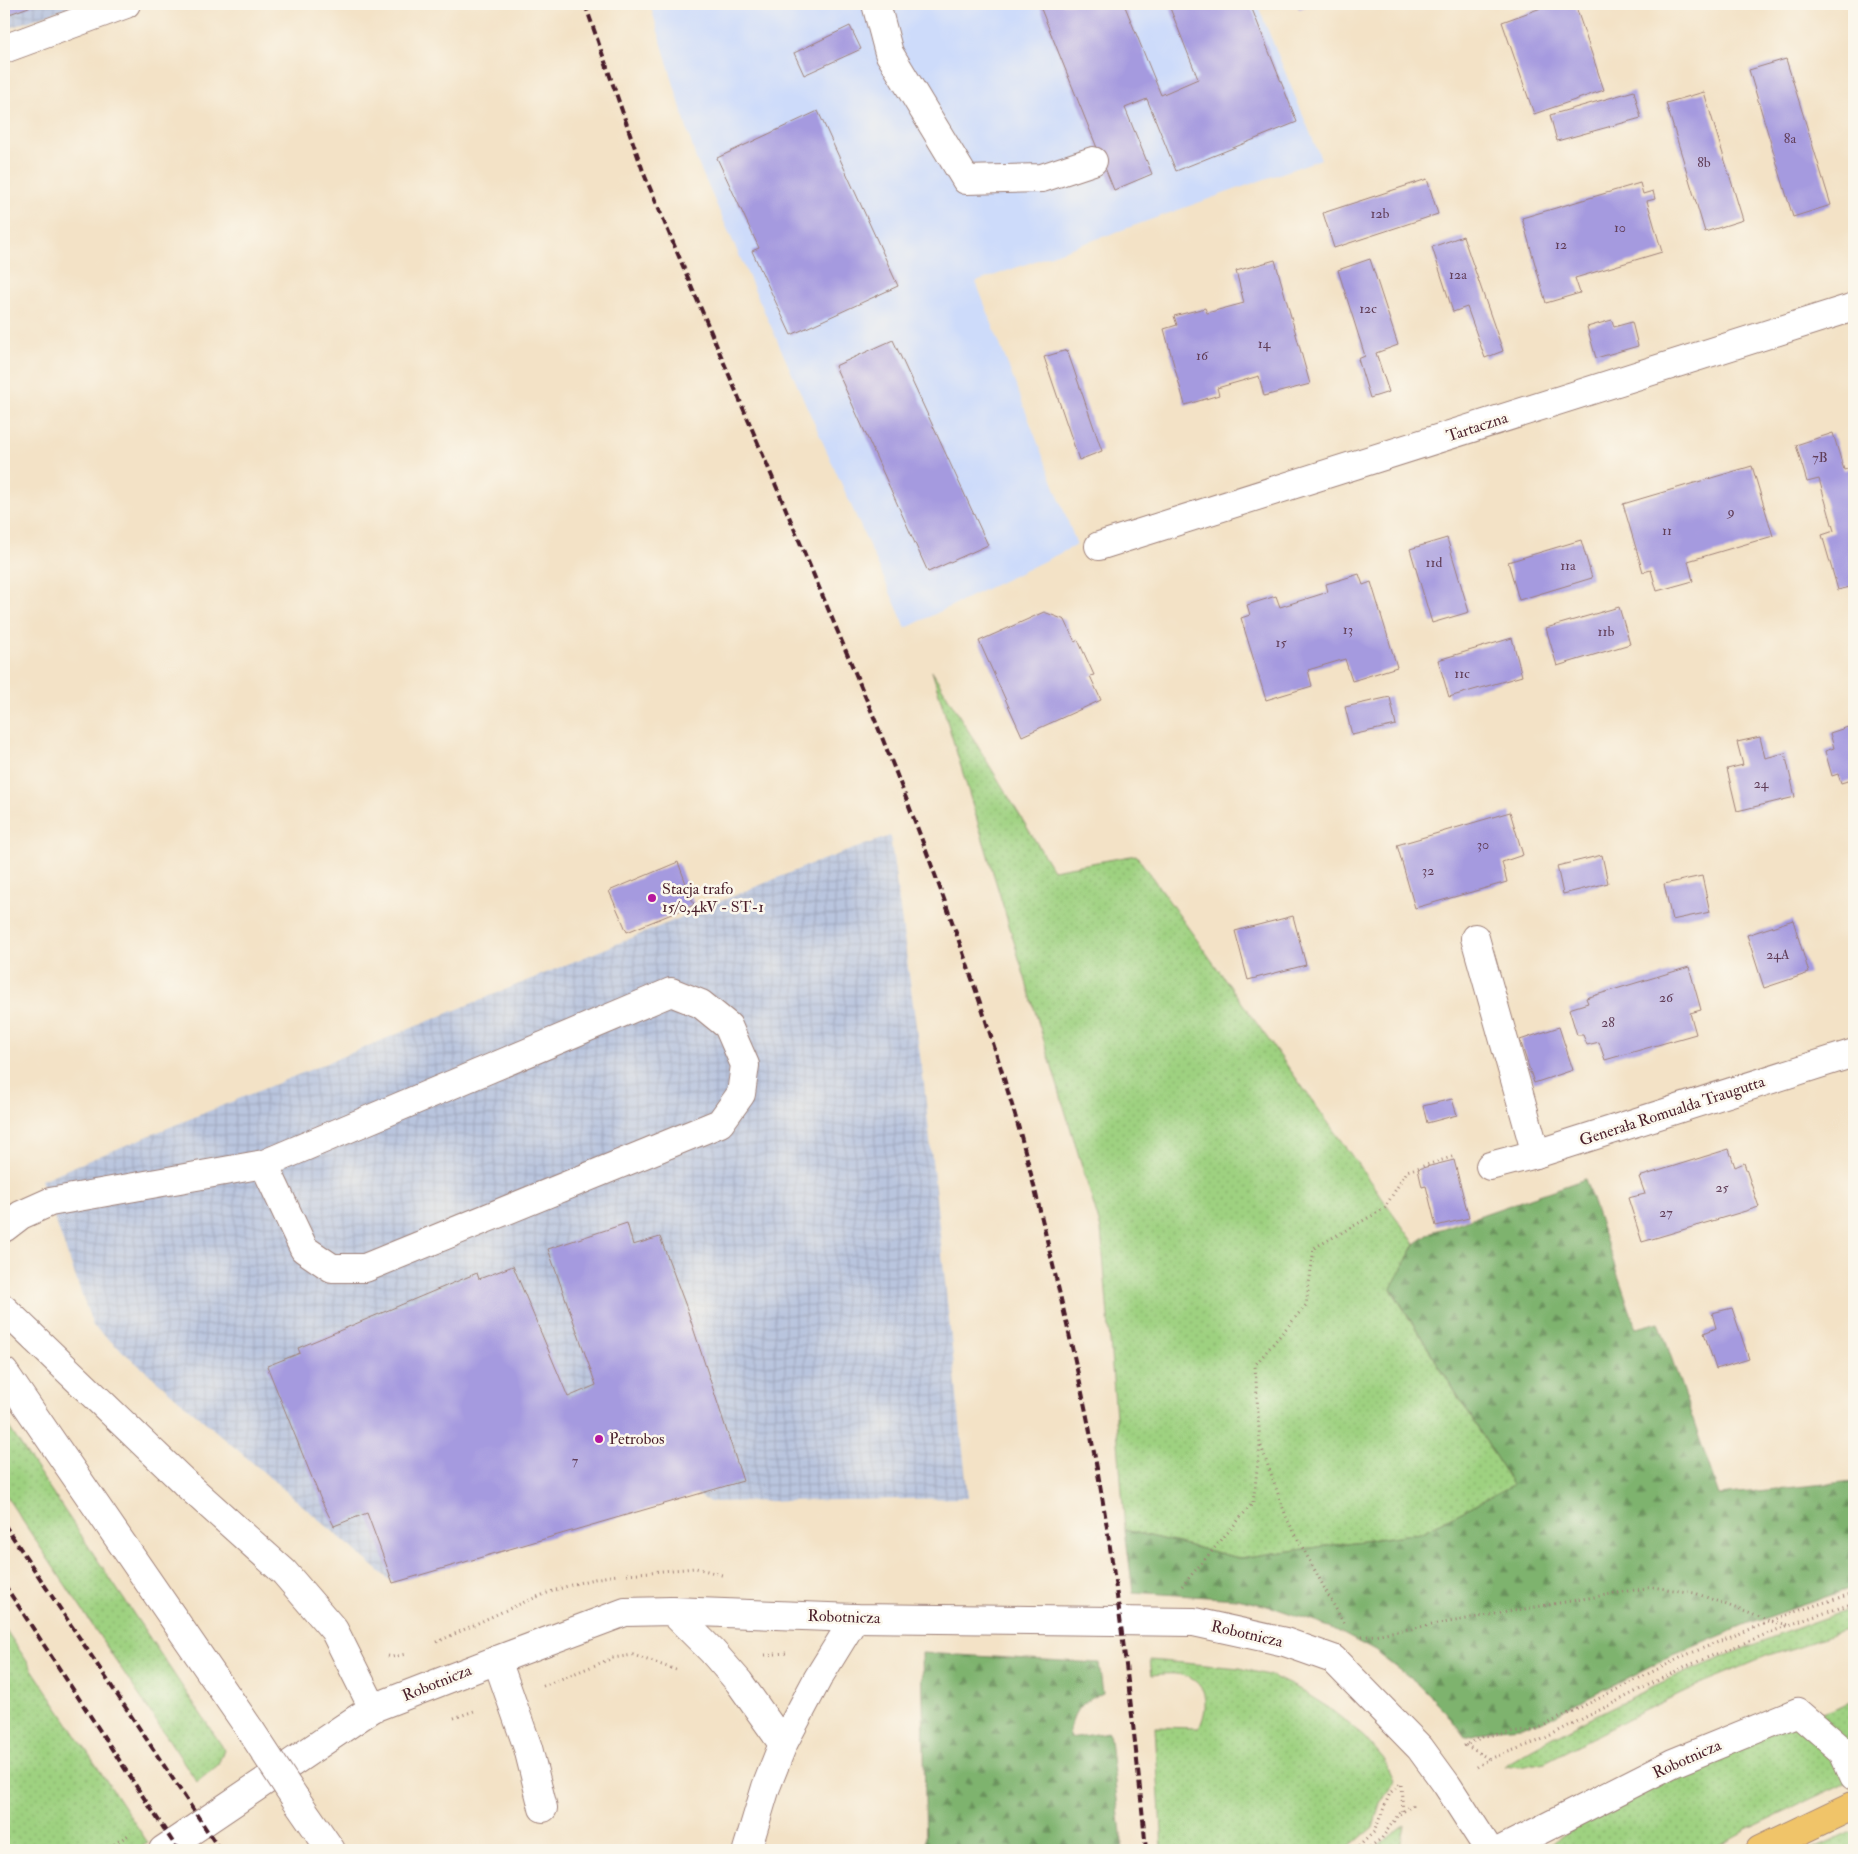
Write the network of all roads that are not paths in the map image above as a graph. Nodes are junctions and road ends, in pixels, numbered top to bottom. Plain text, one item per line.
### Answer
1 (126, 4) edge
2 (876, 4) edge
3 (4, 49) edge
4 (1093, 161) dead end
5 (1854, 307) edge
6 (1099, 546) dead end
7 (1475, 938) dead end
8 (1854, 1053) edge
9 (1536, 1154) junction
10 (264, 1164) junction
11 (1490, 1166) road end
12 (4, 1228) edge
13 (4, 1309) edge
14 (4, 1372) edge
15 (672, 1611) junction
16 (855, 1618) junction
17 (497, 1660) junction
18 (373, 1708) junction
19 (783, 1744) junction
20 (1854, 1776) edge
21 (1854, 1805) edge
22 (543, 1808) dead end
23 (163, 1850) edge
24 (331, 1850) edge
25 (747, 1850) edge
26 (1489, 1850) edge
27 (1501, 1850) edge
28 (1760, 1850) edge

1 - 3 street
2 - 4 street
5 - 6 street, Tartaczna
7 - 9 street
8 - 9 street, Generała Romualda Traugutta
9 - 11 street, Generała Romualda Traugutta
10 - 10 street
10 - 12 street
13 - 18 street
14 - 24 street, bridge
15 - 16 street, Robotnicza
15 - 17 street, Robotnicza
15 - 19 street
16 - 19 street
16 - 26 street, Robotnicza
17 - 18 street, Robotnicza
17 - 22 street
18 - 23 street, Robotnicza
19 - 25 street
20 - 27 street, Robotnicza
21 - 28 main road

